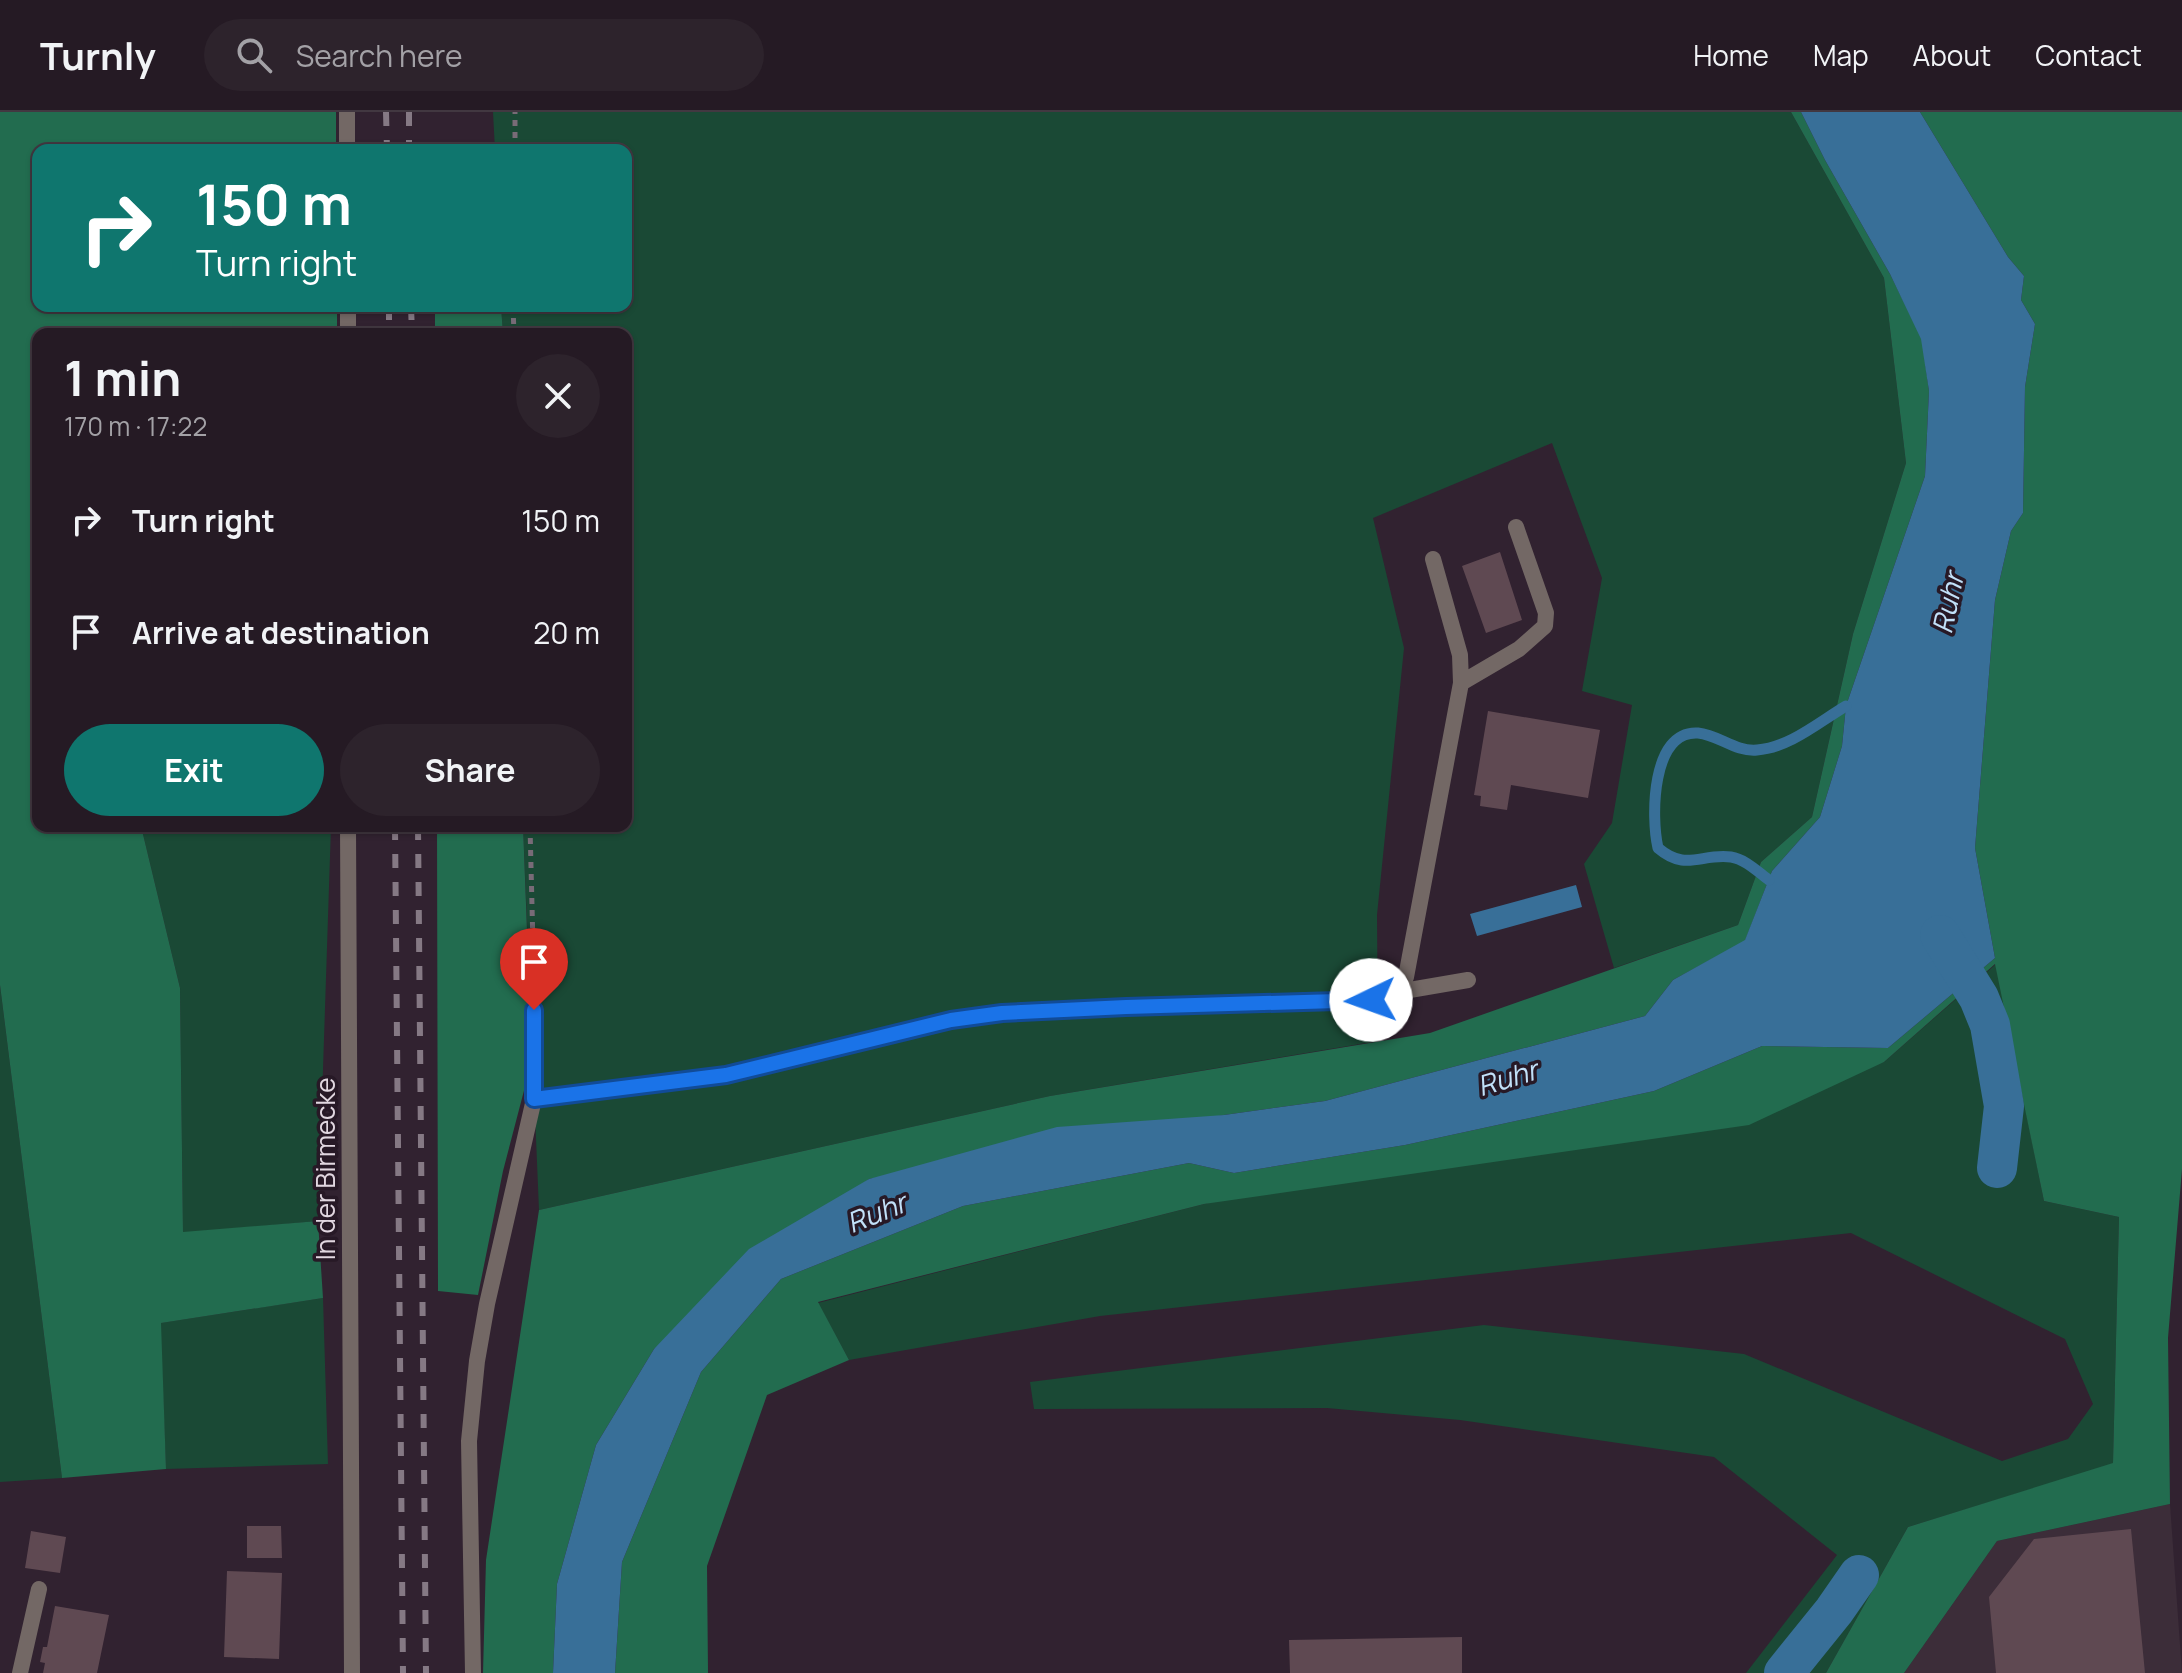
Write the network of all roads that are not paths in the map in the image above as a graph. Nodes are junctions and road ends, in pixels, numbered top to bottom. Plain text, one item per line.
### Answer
1 (347, 112) edge
2 (347, 144) edge
3 (1516, 527) dead end
4 (1433, 559) dead end
5 (1461, 683) junction
6 (348, 832) edge
7 (1468, 980) dead end
8 (1398, 992) junction
9 (534, 1010) road end
10 (534, 1099) junction
11 (39, 1589) dead end
12 (20, 1673) edge
13 (352, 1673) edge
14 (473, 1673) edge

1 - 2 street
3 - 5 street
4 - 5 street
5 - 8 street
6 - 13 street, In der Birmecke
7 - 8 street
8 - 10 street
9 - 10 street
10 - 14 street
11 - 12 street

